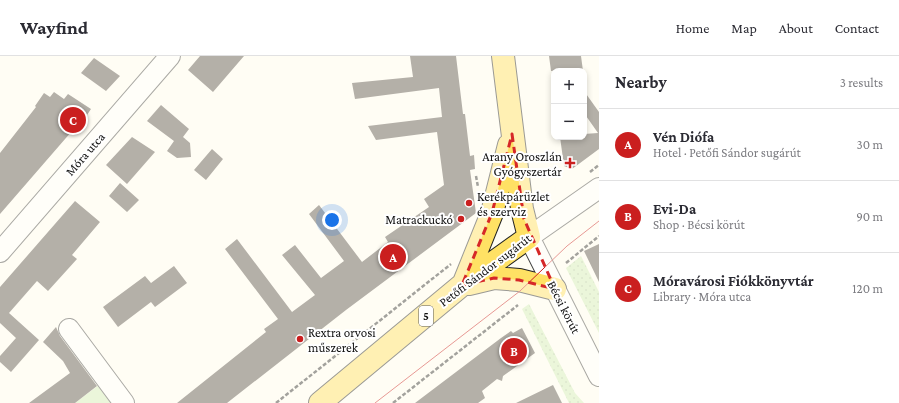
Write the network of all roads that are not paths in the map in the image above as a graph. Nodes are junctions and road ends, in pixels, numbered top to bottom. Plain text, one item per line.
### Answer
1 (170, 56) edge
2 (503, 56) edge
3 (512, 134) junction
4 (599, 188) edge
5 (529, 237) junction
6 (0, 252) edge
7 (462, 285) junction
8 (555, 289) junction
9 (69, 329) dead end
10 (599, 376) edge
11 (124, 403) edge
12 (320, 403) edge

1 - 6 street, Móra utca
2 - 3 main road, 5
3 - 5 main road, 5
3 - 7 main road, 5
4 - 5 street, Petőfi Sándor sugárút
5 - 7 main road, Petőfi Sándor sugárút / 5
5 - 8 street, Bécsi körút
7 - 8 main road
7 - 12 main road, Petőfi Sándor sugárút / 5
8 - 10 street, Bécsi körút
9 - 11 street

